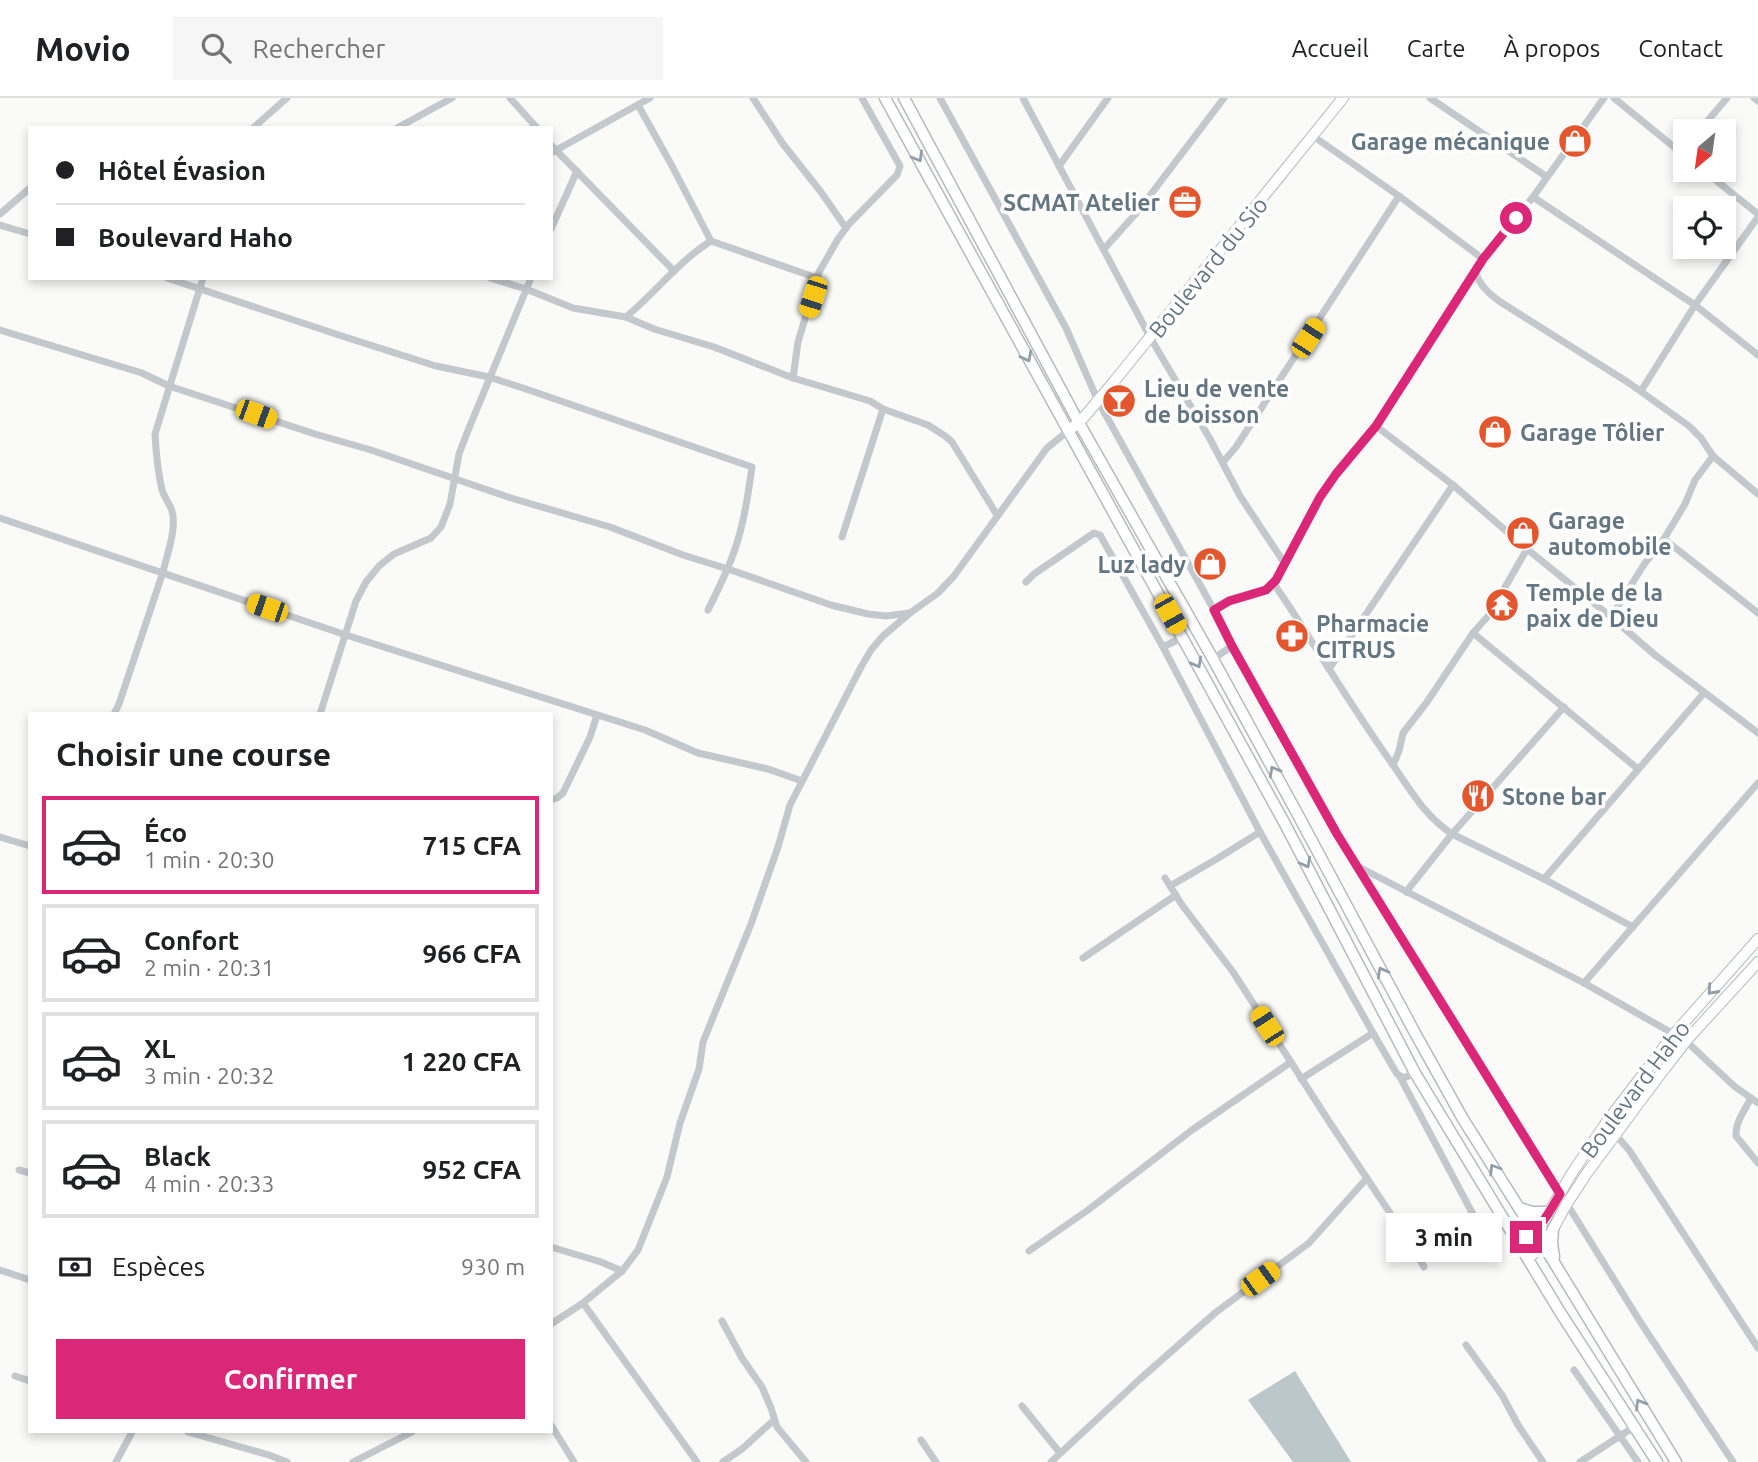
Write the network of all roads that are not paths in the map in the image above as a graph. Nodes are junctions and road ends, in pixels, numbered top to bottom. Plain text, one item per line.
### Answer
1 (287, 98) edge
2 (452, 98) edge
3 (510, 98) edge
4 (650, 98) edge
5 (754, 98) edge
6 (862, 98) edge
7 (885, 98) edge
8 (904, 98) edge
9 (940, 98) edge
10 (1023, 98) edge
11 (1108, 98) edge
12 (1224, 98) edge
13 (1343, 98) edge
14 (1430, 98) edge
15 (1604, 98) edge
16 (1614, 98) edge
17 (1727, 98) edge
18 (638, 105) junction
19 (1709, 119) edge
20 (255, 126) edge
21 (401, 126) edge
22 (535, 126) edge
23 (1313, 136) junction
24 (1673, 144) edge
25 (553, 149) edge
26 (1059, 166) junction
27 (577, 171) junction
28 (1547, 177) junction
29 (1718, 182) edge
30 (28, 190) edge
31 (1399, 196) junction
32 (1533, 197) junction
33 (0, 214) edge
34 (1758, 215) edge
35 (0, 225) edge
36 (553, 225) edge
37 (846, 228) junction
38 (28, 233) edge
39 (712, 241) junction
40 (1104, 249) junction
41 (1483, 259) junction
42 (674, 271) junction
43 (1475, 272) junction
44 (817, 278) junction
45 (173, 280) edge
46 (202, 280) edge
47 (497, 280) edge
48 (530, 280) edge
49 (200, 289) junction
50 (526, 289) junction
51 (1695, 305) junction
52 (626, 317) junction
53 (0, 330) edge
54 (1150, 337) junction
55 (1758, 355) edge
56 (489, 377) junction
57 (793, 378) junction
58 (169, 386) junction
59 (1641, 391) junction
60 (1098, 401) junction
61 (883, 409) junction
62 (1079, 423) junction
63 (1376, 426) junction
64 (1068, 431) junction
65 (1713, 456) junction
66 (1223, 462) junction
67 (456, 478) junction
68 (1453, 485) junction
69 (1758, 494) edge
70 (997, 515) junction
71 (0, 518) edge
72 (842, 537) dead end
73 (1664, 539) junction
74 (1527, 549) junction
75 (1285, 564) junction
76 (728, 569) junction
77 (163, 572) junction
78 (1026, 582) dead end
79 (1273, 584) junction
80 (708, 610) dead end
81 (1214, 610) junction
82 (910, 613) junction
83 (1758, 613) edge
84 (1611, 617) junction
85 (1474, 633) junction
86 (346, 635) junction
87 (1183, 637) junction
88 (1232, 646) junction
89 (1163, 647) junction
90 (1213, 659) junction
91 (1329, 669) junction
92 (1704, 693) junction
93 (1564, 707) junction
94 (115, 712) edge
95 (321, 712) edge
96 (597, 715) junction
97 (1758, 733) edge
98 (1393, 765) junction
99 (1638, 768) junction
100 (802, 781) junction
101 (1758, 783) edge
102 (553, 799) edge
103 (1260, 832) junction
104 (1452, 834) junction
105 (0, 837) edge
106 (28, 845) edge
107 (1357, 866) junction
108 (1164, 878) dead end
109 (1544, 878) junction
110 (1170, 886) junction
111 (1406, 892) junction
112 (1176, 895) junction
113 (1633, 927) junction
114 (1758, 939) edge
115 (1083, 958) dead end
116 (1758, 962) edge
117 (1584, 983) junction
118 (1373, 1034) junction
119 (1674, 1034) junction
120 (1686, 1041) junction
121 (1291, 1062) junction
122 (1644, 1072) junction
123 (1415, 1073) junction
124 (1400, 1077) junction
125 (1301, 1079) junction
126 (1656, 1080) junction
127 (1755, 1100) edge
128 (1615, 1134) junction
129 (1758, 1163) edge
130 (19, 1170) dead end
131 (28, 1172) edge
132 (1367, 1178) junction
133 (1560, 1194) junction
134 (1566, 1205) junction
135 (1519, 1208) junction
136 (1549, 1212) junction
137 (1553, 1229) junction
138 (1535, 1231) junction
139 (1518, 1242) junction
140 (1544, 1245) junction
141 (553, 1248) edge
142 (1029, 1251) dead end
143 (1494, 1254) dead end
144 (1528, 1258) junction
145 (1555, 1264) junction
146 (1424, 1267) dead end
147 (0, 1270) edge
148 (622, 1271) junction
149 (28, 1279) edge
150 (583, 1303) junction
151 (722, 1321) dead end
152 (553, 1323) edge
153 (1757, 1343) edge
154 (1466, 1345) dead end
155 (1574, 1370) dead end
156 (15, 1376) dead end
157 (28, 1380) edge
158 (1022, 1406) dead end
159 (774, 1420) junction
160 (1634, 1427) junction
161 (553, 1428) edge
162 (131, 1433) edge
163 (191, 1433) edge
164 (410, 1433) edge
165 (1622, 1436) junction
166 (921, 1440) dead end
167 (1060, 1452) junction
168 (116, 1462) edge
169 (287, 1462) edge
170 (353, 1462) edge
171 (574, 1462) edge
172 (696, 1462) edge
173 (723, 1462) edge
174 (806, 1462) edge
175 (936, 1462) edge
176 (1051, 1462) edge
177 (1543, 1462) edge
178 (1580, 1462) edge
179 (1639, 1462) edge
180 (1657, 1462) edge
181 (1676, 1462) edge
182 (1733, 1462) edge

1 - 20 street
2 - 21 street
3 - 22 street
4 - 18 street
5 - 37 street
6 - 37 street
7 -> 64 main road
8 - 62 main road
9 - 60 street
10 - 26 street
11 - 26 street
12 - 40 street
13 - 23 main road, Boulevard du Sio
14 - 28 street
15 - 28 street
16 - 24 street
17 - 19 street
18 - 25 street
18 - 39 street
23 - 31 street
23 - 54 main road, Boulevard du Sio
25 - 27 street
26 - 40 street
27 - 36 street
27 - 42 street
28 - 32 street
29 - 34 street
30 - 33 street
31 - 41 street
31 - 66 street
32 - 41 street
32 - 51 street
34 - 51 street
35 - 38 street
37 - 44 street
39 - 42 street
39 - 44 street
40 - 54 street
41 - 43 street
42 - 52 street
43 - 59 street
43 - 63 street
44 - 57 street
45 - 49 street
46 - 49 street
47 - 50 street
48 - 50 street
49 - 56 street
49 - 58 street
50 - 52 street
50 - 56 street
51 - 55 street
51 - 59 street
52 - 57 street
53 - 58 street
54 - 60 main road, Boulevard du Sio
54 - 66 street
56 - 67 street
56 - 76 street
57 - 61 street
58 - 67 street
58 - 77 street
59 - 65 street
60 - 62 main road, Boulevard du Sio
60 - 81 street
61 - 70 street
61 - 72 street
62 - 64 main road, Boulevard du Sio
62 - 90 main road
63 - 68 street
63 - 75 street
64 - 70 street
64 - 87 main road
65 - 69 street
65 - 73 street
66 - 75 street
67 - 76 street
67 - 86 street
68 - 74 street
68 - 91 street
70 - 82 street
71 - 77 street
73 - 83 street
73 - 84 street
74 - 84 street
74 - 85 street
75 - 79 street
76 - 80 street
76 - 82 street
77 - 86 street
77 - 94 street
78 - 89 street
79 - 81 street
79 - 91 street
81 - 88 street
82 - 100 street
84 - 92 street
85 - 93 street
85 - 98 street
86 - 95 street
86 - 96 street
87 - 89 street
87 -> 123 main road
88 - 90 street
88 - 107 street
89 - 103 street
135 -> 90 main road
91 - 98 street
92 - 97 street
92 - 99 street
93 - 99 street
93 - 104 street
96 - 100 street
96 - 102 street
98 - 104 street
99 - 109 street
100 - 148 street
101 - 113 street
103 - 110 street
103 - 118 street
104 - 109 street
104 - 111 street
105 - 106 street
107 - 111 street
107 - 133 street
108 - 110 street
109 - 113 street
110 - 112 street
111 - 117 street
112 - 115 street
112 - 121 street
113 - 117 street
114 -> 119 main road, Boulevard Haho
116 - 120 main road, Boulevard Haho
117 - 119 street
118 - 124 street
118 - 125 street
119 - 120 street
119 - 122 main road, Boulevard Haho
120 - 126 main road, Boulevard Haho
120 - 127 street
121 - 125 street
121 - 142 street
122 - 126 main road
122 - 133 main road, Boulevard Haho
123 - 124 street
123 - 139 main road
124 - 143 street
125 - 132 street
126 - 128 main road, Boulevard Haho
127 - 129 street
128 - 134 main road, Boulevard Haho
128 - 153 street
130 - 131 street
132 - 146 street
132 - 167 street
133 - 134 street
133 - 136 main road, Boulevard Haho
134 - 137 main road, Boulevard Haho
134 - 182 street
135 - 136 main road
135 - 138 main road
136 - 138 main road, Boulevard Haho
137 - 140 main road, Boulevard Haho
137 - 145 main road
138 - 139 main road, Boulevard Haho
138 - 140 main road
139 - 144 main road
140 - 144 main road, Boulevard Haho
140 - 145 main road
141 - 148 street
144 - 160 main road
181 -> 145 main road
147 - 149 street
148 - 150 street
150 - 152 street
150 - 172 street
151 - 159 street
154 - 177 street
155 - 165 street
156 - 157 street
158 - 167 street
159 - 173 street
159 - 174 street
160 - 165 street
160 - 180 main road
161 - 171 street
162 - 168 street
163 - 169 street
164 - 170 street
165 - 178 street
165 - 179 street
166 - 175 street
167 - 176 street

